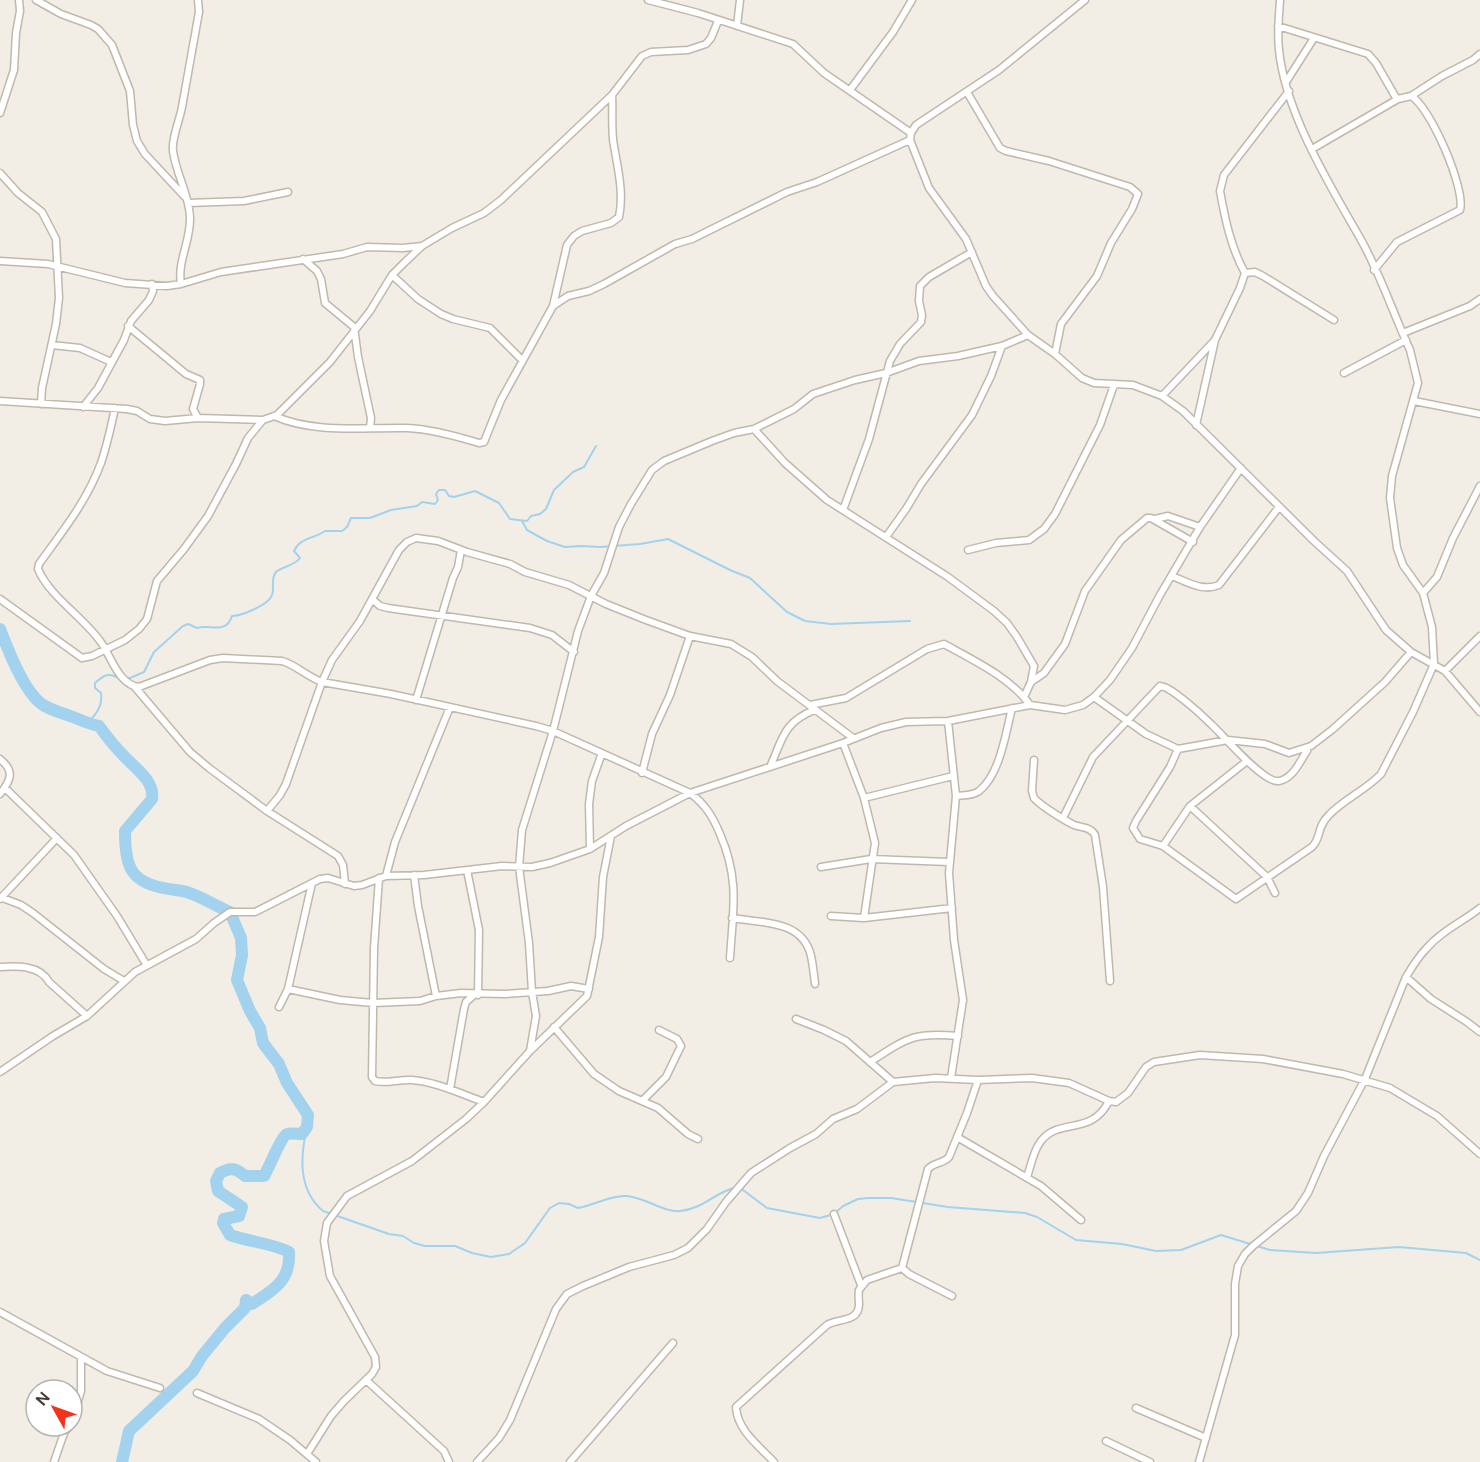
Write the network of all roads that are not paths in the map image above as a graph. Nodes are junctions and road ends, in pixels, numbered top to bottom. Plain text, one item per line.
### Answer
1 (19, 0) edge
2 (36, 0) edge
3 (198, 0) edge
4 (648, 0) edge
5 (740, 0) edge
6 (912, 0) edge
7 (1084, 0) edge
8 (1280, 0) edge
9 (718, 21) junction
10 (737, 26) junction
11 (1278, 26) junction
12 (1314, 38) junction
13 (1480, 54) edge
14 (1286, 82) junction
15 (0, 88) edge
16 (9, 89) junction
17 (850, 90) junction
18 (1289, 91) junction
19 (967, 92) junction
20 (612, 95) junction
21 (1411, 96) junction
22 (1398, 99) junction
23 (0, 113) edge
24 (910, 136) junction
25 (1312, 149) junction
26 (0, 173) edge
27 (288, 192) dead end
28 (188, 201) junction
29 (422, 246) junction
30 (972, 252) junction
31 (303, 259) junction
32 (0, 261) edge
33 (57, 266) junction
34 (1374, 270) junction
35 (1245, 273) junction
36 (392, 274) junction
37 (152, 284) junction
38 (181, 284) junction
39 (1480, 299) edge
40 (553, 306) junction
41 (1334, 320) dead end
42 (128, 326) junction
43 (355, 331) junction
44 (1028, 335) junction
45 (1404, 337) junction
46 (1215, 340) junction
47 (52, 345) junction
48 (1002, 346) junction
49 (1055, 354) junction
50 (522, 360) junction
51 (111, 362) junction
52 (886, 373) junction
53 (1344, 373) dead end
54 (1114, 385) junction
55 (1162, 396) junction
56 (0, 401) edge
57 (1414, 401) junction
58 (41, 404) junction
59 (83, 407) junction
60 (115, 408) junction
61 (1480, 414) edge
62 (274, 417) junction
63 (198, 418) junction
64 (263, 420) junction
65 (1196, 425) junction
66 (370, 429) junction
67 (754, 429) junction
68 (1241, 468) junction
69 (1480, 486) edge
70 (1279, 507) junction
71 (843, 510) junction
72 (1155, 519) junction
73 (1200, 527) junction
74 (886, 537) junction
75 (1193, 542) junction
76 (461, 550) junction
77 (968, 550) dead end
78 (1172, 576) junction
79 (1423, 593) junction
80 (591, 596) junction
81 (0, 599) edge
82 (372, 599) junction
83 (442, 616) junction
84 (690, 636) junction
85 (1480, 636) edge
86 (106, 649) junction
87 (574, 652) junction
88 (1411, 652) junction
89 (1434, 664) junction
90 (1445, 671) junction
91 (322, 682) junction
92 (1031, 682) junction
93 (134, 686) junction
94 (1024, 697) junction
95 (1094, 697) junction
96 (416, 700) junction
97 (1030, 705) junction
98 (450, 707) junction
99 (812, 707) junction
100 (1012, 708) junction
101 (1480, 712) edge
102 (948, 721) junction
103 (1127, 721) junction
104 (553, 732) junction
105 (853, 738) junction
106 (1228, 740) junction
107 (843, 743) junction
108 (1178, 749) junction
109 (1307, 751) dead end
110 (602, 753) junction
111 (0, 759) edge
112 (1034, 760) dead end
113 (1247, 761) junction
114 (770, 767) junction
115 (642, 773) junction
116 (953, 776) junction
117 (5, 788) junction
118 (690, 793) junction
119 (0, 794) edge
120 (956, 796) junction
121 (864, 798) junction
122 (1190, 806) junction
123 (267, 811) junction
124 (1062, 818) junction
125 (611, 836) junction
126 (57, 838) junction
127 (1163, 846) junction
128 (591, 849) junction
129 (871, 859) junction
130 (949, 862) junction
131 (519, 867) junction
132 (821, 867) dead end
133 (467, 870) junction
134 (414, 875) junction
135 (386, 876) junction
136 (1267, 877) junction
137 (378, 878) junction
138 (312, 883) junction
139 (345, 885) junction
140 (1275, 893) dead end
141 (0, 898) edge
142 (952, 908) junction
143 (1480, 908) edge
144 (831, 916) dead end
145 (732, 918) junction
146 (864, 918) junction
147 (730, 958) dead end
148 (146, 964) junction
149 (0, 967) edge
150 (1406, 976) junction
151 (124, 981) junction
152 (1110, 981) dead end
153 (816, 984) dead end
154 (288, 989) junction
155 (589, 989) junction
156 (532, 992) junction
157 (477, 995) junction
158 (436, 996) junction
159 (373, 1003) junction
160 (279, 1007) dead end
161 (87, 1016) junction
162 (796, 1019) dead end
163 (554, 1027) junction
164 (659, 1030) dead end
165 (1480, 1032) edge
166 (958, 1036) junction
167 (530, 1051) junction
168 (870, 1062) junction
169 (0, 1071) edge
170 (951, 1078) junction
171 (1365, 1079) junction
172 (978, 1080) junction
173 (894, 1082) junction
174 (450, 1089) junction
175 (642, 1101) junction
176 (1109, 1101) junction
177 (484, 1102) junction
178 (957, 1137) junction
179 (698, 1139) dead end
180 (1478, 1149) edge
181 (1027, 1177) junction
182 (834, 1214) dead end
183 (1081, 1220) dead end
184 (902, 1268) junction
185 (861, 1285) junction
186 (952, 1296) dead end
187 (0, 1312) edge
188 (673, 1343) dead end
189 (81, 1357) junction
190 (81, 1378) edge
191 (366, 1380) junction
192 (160, 1388) dead end
193 (197, 1394) dead end
194 (1136, 1408) dead end
195 (62, 1438) edge
196 (1206, 1438) junction
197 (1106, 1441) dead end
198 (307, 1454) junction
199 (54, 1462) edge
200 (316, 1462) edge
201 (449, 1462) edge
202 (477, 1462) edge
203 (570, 1462) edge
204 (774, 1462) edge
205 (1150, 1462) edge
206 (1199, 1462) edge

1 - 16 street
2 - 28 street
3 - 28 street
4 - 9 street
5 - 10 street
6 - 17 street
7 - 19 street
8 - 11 street
9 - 10 street
9 - 20 street
10 - 17 street
11 - 12 street
11 - 14 street
12 - 14 street
12 - 22 street
13 - 21 street
14 - 18 street
15 - 16 street
16 - 23 street
17 - 24 street
18 - 25 street
18 - 35 street
19 - 24 street
19 - 49 street
20 - 29 street
20 - 40 street
21 - 22 street
21 - 34 street
22 - 25 street
24 - 30 street
24 - 40 street
25 - 34 street
26 - 33 street
27 - 28 street
28 - 38 street
29 - 31 street
29 - 36 street
30 - 44 street
30 - 52 street
31 - 38 street
31 - 43 street
32 - 33 street
33 - 37 street
33 - 47 street
34 - 45 street
35 - 41 street
35 - 46 street
36 - 43 street
36 - 50 street
37 - 38 street
37 - 42 street
39 - 45 street
40 - 50 street
42 - 51 street
42 - 63 street
43 - 62 street
43 - 66 street
44 - 48 street
44 - 49 street
45 - 53 street
45 - 57 street
46 - 55 street
46 - 65 street
47 - 51 street
47 - 58 street
48 - 52 street
48 - 74 street
49 - 54 street
50 - 66 street
51 - 59 street
52 - 67 street
52 - 71 street
54 - 55 street
54 - 77 street
55 - 65 street
56 - 58 street
57 - 61 street
57 - 79 street
58 - 59 street
59 - 60 street
60 - 63 street
60 - 86 street
62 - 64 street
62 - 66 street
63 - 64 street
64 - 86 street
65 - 68 street
67 - 71 street
67 - 80 street
68 - 70 street
68 - 73 street
69 - 79 street
70 - 78 street
70 - 88 street
71 - 74 street
72 - 73 street
72 - 75 street
72 - 92 street
73 - 75 street
74 - 92 street
75 - 78 street
76 - 80 street
76 - 82 street
76 - 83 street
78 - 95 street
79 - 89 street
80 - 84 street
80 - 87 street
81 - 86 street
82 - 83 street
82 - 91 street
83 - 87 street
83 - 96 street
84 - 99 street
84 - 115 street
85 - 90 street
86 - 93 street
87 - 104 street
88 - 89 street
88 - 106 street
89 - 90 street
89 - 136 street
90 - 101 street
91 - 93 street
91 - 96 street
91 - 123 street
92 - 94 street
93 - 123 street
94 - 97 street
94 - 99 street
95 - 97 street
95 - 103 street
96 - 98 street
97 - 100 street
98 - 104 street
98 - 135 street
99 - 105 street
99 - 114 street
100 - 102 street
100 - 120 street
102 - 105 street
102 - 116 street
103 - 106 street
103 - 108 street
103 - 124 street
104 - 110 street
104 - 131 street
105 - 107 street
106 - 108 street
106 - 113 street
107 - 114 street
107 - 121 street
108 - 127 street
109 - 113 street
110 - 115 street
110 - 128 street
111 - 117 street
112 - 124 street
113 - 122 street
114 - 118 street
115 - 118 street
116 - 120 street
116 - 121 street
117 - 119 street
117 - 126 street
118 - 125 street
118 - 145 street
120 - 130 street
121 - 129 street
122 - 127 street
122 - 136 street
123 - 139 street
124 - 152 street
125 - 128 street
125 - 155 street
126 - 141 street
126 - 148 street
127 - 136 street
128 - 131 street
129 - 130 street
129 - 132 street
129 - 146 street
130 - 142 street
131 - 133 street
131 - 156 street
133 - 134 street
133 - 157 street
134 - 135 street
134 - 158 street
135 - 137 street
136 - 140 street
137 - 139 street
137 - 159 street
138 - 139 street
138 - 148 street
138 - 154 street
141 - 151 street
142 - 146 street
142 - 166 street
143 - 150 street
144 - 146 street
145 - 147 street
145 - 153 street
148 - 151 street
149 - 161 street
150 - 165 street
150 - 171 street
151 - 161 street
154 - 159 street
154 - 160 street
155 - 156 street
155 - 163 street
156 - 157 street
156 - 167 street
157 - 158 street
157 - 174 street
158 - 159 street
159 - 174 street
161 - 169 street
162 - 168 street
163 - 167 street
163 - 175 street
164 - 175 street
166 - 168 street
166 - 170 street
167 - 177 street
168 - 173 street
170 - 172 street
170 - 173 street
171 - 176 street
171 - 180 street
171 - 196 street
172 - 176 street
172 - 178 street
173 - 202 street
174 - 177 street
175 - 179 street
176 - 181 street
177 - 191 street
178 - 181 street
178 - 184 street
181 - 183 street
182 - 185 street
184 - 185 street
184 - 186 street
185 - 204 street
187 - 189 street
188 - 203 street
189 - 190 street
189 - 192 street
191 - 198 street
191 - 201 street
193 - 198 street
194 - 196 street
195 - 199 street
196 - 206 street
197 - 205 street
198 - 200 street

